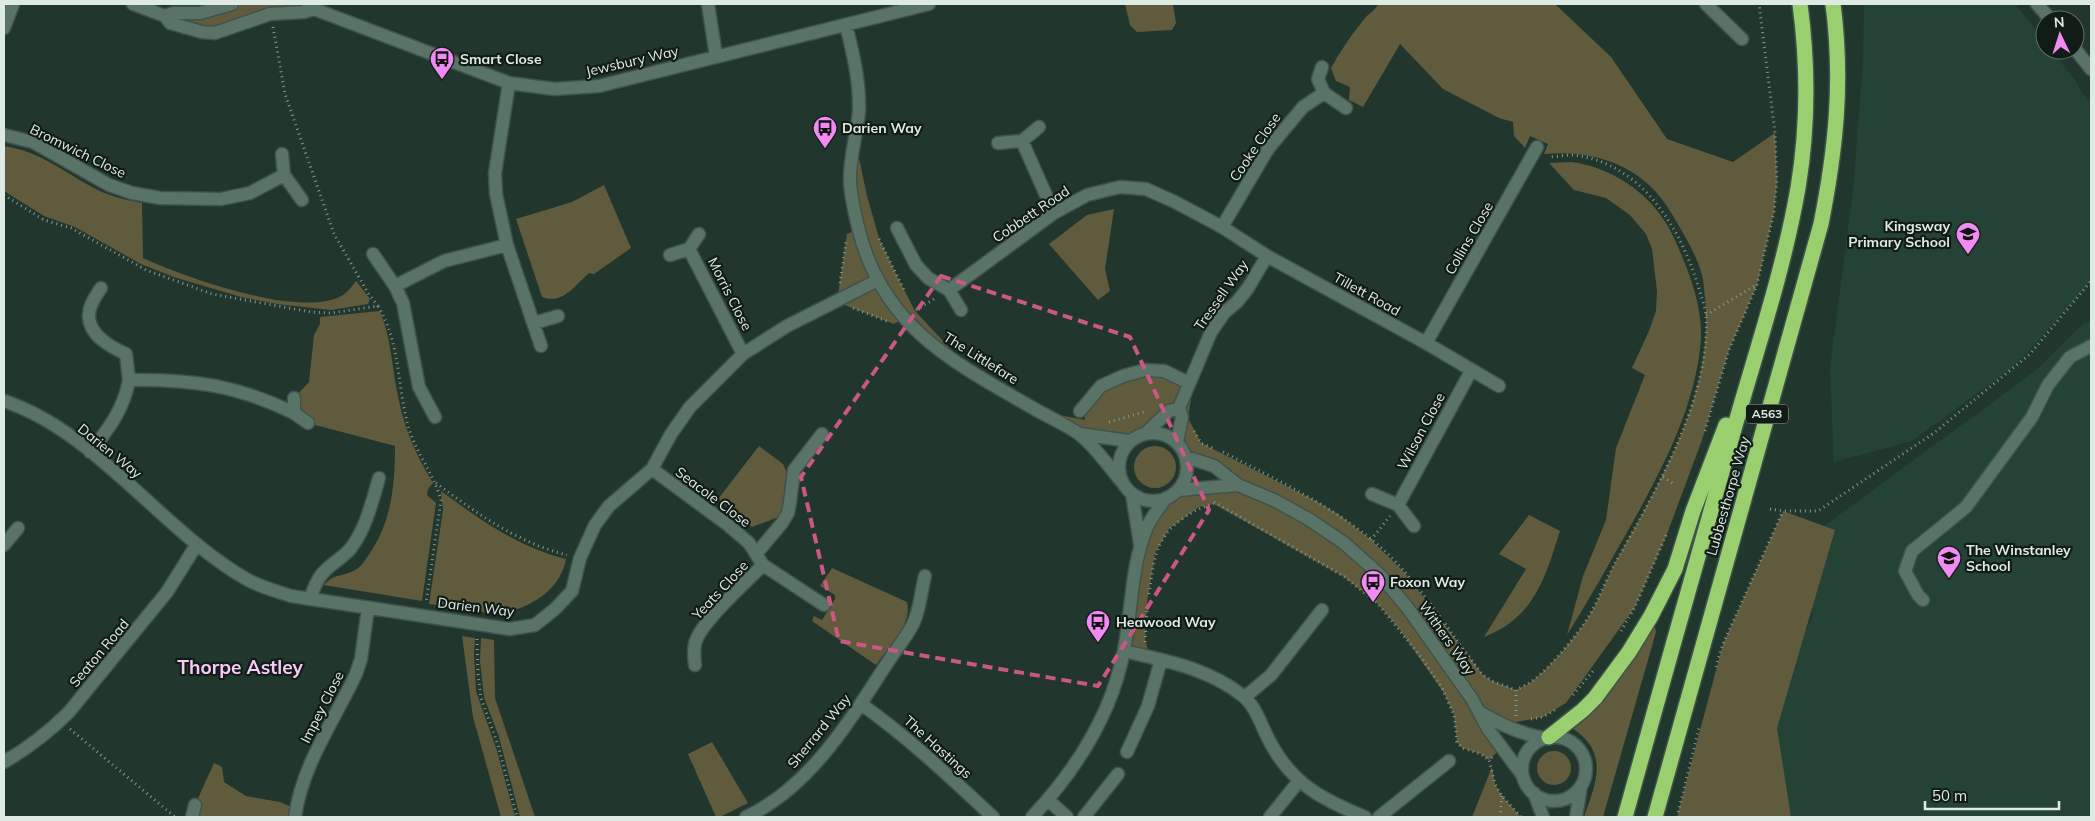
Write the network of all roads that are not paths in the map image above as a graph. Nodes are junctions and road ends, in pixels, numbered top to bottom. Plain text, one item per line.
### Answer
1 (13, 4) edge
2 (133, 4) edge
3 (232, 4) edge
4 (708, 4) edge
5 (929, 4) edge
6 (1706, 4) edge
7 (1800, 4) edge
8 (1833, 4) edge
9 (311, 7) edge
10 (165, 16) junction
11 (846, 25) junction
12 (4, 28) edge
13 (1742, 39) dead end
14 (716, 56) junction
15 (1322, 68) dead end
16 (509, 83) junction
17 (1324, 93) junction
18 (1346, 108) dead end
19 (1039, 126) dead end
20 (4, 135) edge
21 (1022, 141) junction
22 (998, 143) dead end
23 (1534, 152) road end
24 (282, 154) dead end
25 (284, 174) junction
26 (302, 200) dead end
27 (1054, 213) junction
28 (1222, 227) junction
29 (897, 228) dead end
30 (699, 234) dead end
31 (507, 245) junction
32 (689, 249) junction
33 (373, 254) dead end
34 (670, 255) dead end
35 (1266, 256) junction
36 (878, 280) junction
37 (394, 286) junction
38 (101, 288) dead end
39 (949, 290) junction
40 (961, 310) dead end
41 (558, 316) dead end
42 (534, 323) junction
43 (1762, 330) junction
44 (1426, 343) junction
45 (541, 346) dead end
46 (2091, 346) edge
47 (743, 354) junction
48 (1471, 371) junction
49 (129, 380) junction
50 (1189, 382) junction
51 (1499, 386) dead end
52 (294, 398) dead end
53 (4, 401) edge
54 (1179, 408) junction
55 (1080, 411) dead end
56 (294, 413) junction
57 (435, 417) dead end
58 (308, 423) dead end
59 (1146, 433) junction
60 (822, 434) dead end
61 (1080, 434) junction
62 (1129, 442) junction
63 (1177, 442) junction
64 (90, 452) junction
65 (1186, 457) junction
66 (652, 469) junction
67 (379, 478) dead end
68 (1122, 482) junction
69 (1238, 485) junction
70 (1179, 490) junction
71 (1132, 494) junction
72 (1372, 494) dead end
73 (1166, 498) junction
74 (1398, 505) junction
75 (1414, 526) dead end
76 (18, 528) dead end
77 (197, 544) junction
78 (4, 545) edge
79 (1140, 547) junction
80 (756, 554) junction
81 (763, 565) junction
82 (925, 576) dead end
83 (310, 599) junction
84 (1924, 600) dead end
85 (824, 605) dead end
86 (368, 608) junction
87 (1322, 610) dead end
88 (1124, 651) junction
89 (1156, 659) junction
90 (695, 664) dead end
91 (1245, 698) junction
92 (861, 704) junction
93 (1480, 712) junction
94 (1546, 738) junction
95 (1127, 752) dead end
96 (1449, 761) dead end
97 (4, 762) edge
98 (1118, 774) dead end
99 (1523, 776) junction
100 (1298, 781) junction
101 (1581, 786) junction
102 (1534, 793) junction
103 (1048, 800) junction
104 (295, 817) edge
105 (746, 817) edge
106 (993, 817) edge
107 (1032, 817) edge
108 (1067, 817) edge
109 (1084, 817) edge
110 (1270, 817) edge
111 (1366, 817) edge
112 (1379, 817) edge
113 (1543, 817) edge
114 (1576, 817) edge
115 (1625, 817) edge
116 (1655, 817) edge

1 - 12 street
2 - 10 street, Jewsbury Way
3 - 10 street, Jewsbury Way
4 - 14 street
5 - 11 street, Jewsbury Way
6 - 13 street
7 - 43 highway, Lubbesthorpe Way / A563
8 - 116 highway, Lubbesthorpe Way / A563
9 - 10 street, Jewsbury Way
9 - 16 street, Jewsbury Way
11 - 14 street, Jewsbury Way
11 - 36 street, The Littlefare
14 - 16 street, Jewsbury Way
15 - 17 street
16 - 31 street
17 - 18 street
17 - 28 street, Cooke Close
19 - 21 street
20 - 25 street, Bromwich Close
21 - 22 street
21 - 27 street
23 - 44 street, Collins Close
24 - 25 street
25 - 26 street
27 - 28 street, Cobbett Road
27 - 39 street, Cobbett Road
28 - 35 street, Tillett Road
29 - 39 street
30 - 32 street, Morris Close
31 - 37 street
31 - 42 street
32 - 34 street, Morris Close
32 - 47 street, Morris Close
33 - 37 street
35 - 44 street, Tillett Road
35 - 50 street, Tressell Way
36 - 47 street, Darien Way
36 - 61 street, The Littlefare
37 - 57 street
38 - 49 street
39 - 40 street
41 - 42 street
42 - 45 street
43 - 94 highway
43 - 115 highway, Lubbesthorpe Way / A563
44 - 48 street, Tillett Road
46 - 84 street
47 - 66 street, Darien Way
48 - 51 street, Tillett Road
48 - 74 street, Wilson Close
49 - 56 street
49 - 64 street
50 - 54 street, Tressell Way
50 - 55 street
52 - 56 street
53 - 64 street, Darien Way
54 - 59 street
54 - 63 street, Tressell Way
56 - 58 street
59 - 62 street
59 - 63 street
60 - 80 street
61 - 62 street, The Littlefare
61 - 68 street, The Littlefare
62 - 68 street
63 - 65 street
64 - 77 street, Darien Way
65 - 69 street, Withers Way
65 - 70 street
66 - 80 street, Seacole Close
66 - 86 street, Darien Way
67 - 83 street
68 - 71 street
69 - 70 street, Withers Way
69 - 93 street, Withers Way
70 - 73 street
71 - 73 street
71 - 79 street
72 - 74 street
73 - 79 street
74 - 75 street
76 - 78 street
77 - 83 street, Darien Way
77 - 97 street, Seaton Road
79 - 88 street
80 - 81 street, Seacole Close
81 - 85 street, Seacole Close
81 - 90 street, Yeats Close
82 - 92 street, Sherrard Way
83 - 86 street, Darien Way
86 - 104 street, Impey Close
87 - 91 street
88 - 89 street
88 - 103 street
89 - 91 street
89 - 95 street
91 - 100 street
92 - 105 street, Sherrard Way
92 - 106 street, The Hastings
93 - 94 street, Withers Way
93 - 99 street, Withers Way
94 - 99 street
94 - 101 street
96 - 112 street
98 - 109 street
99 - 102 street
100 - 110 street
100 - 111 street
101 - 102 street
101 - 114 street
102 - 113 street
103 - 107 street
103 - 108 street

